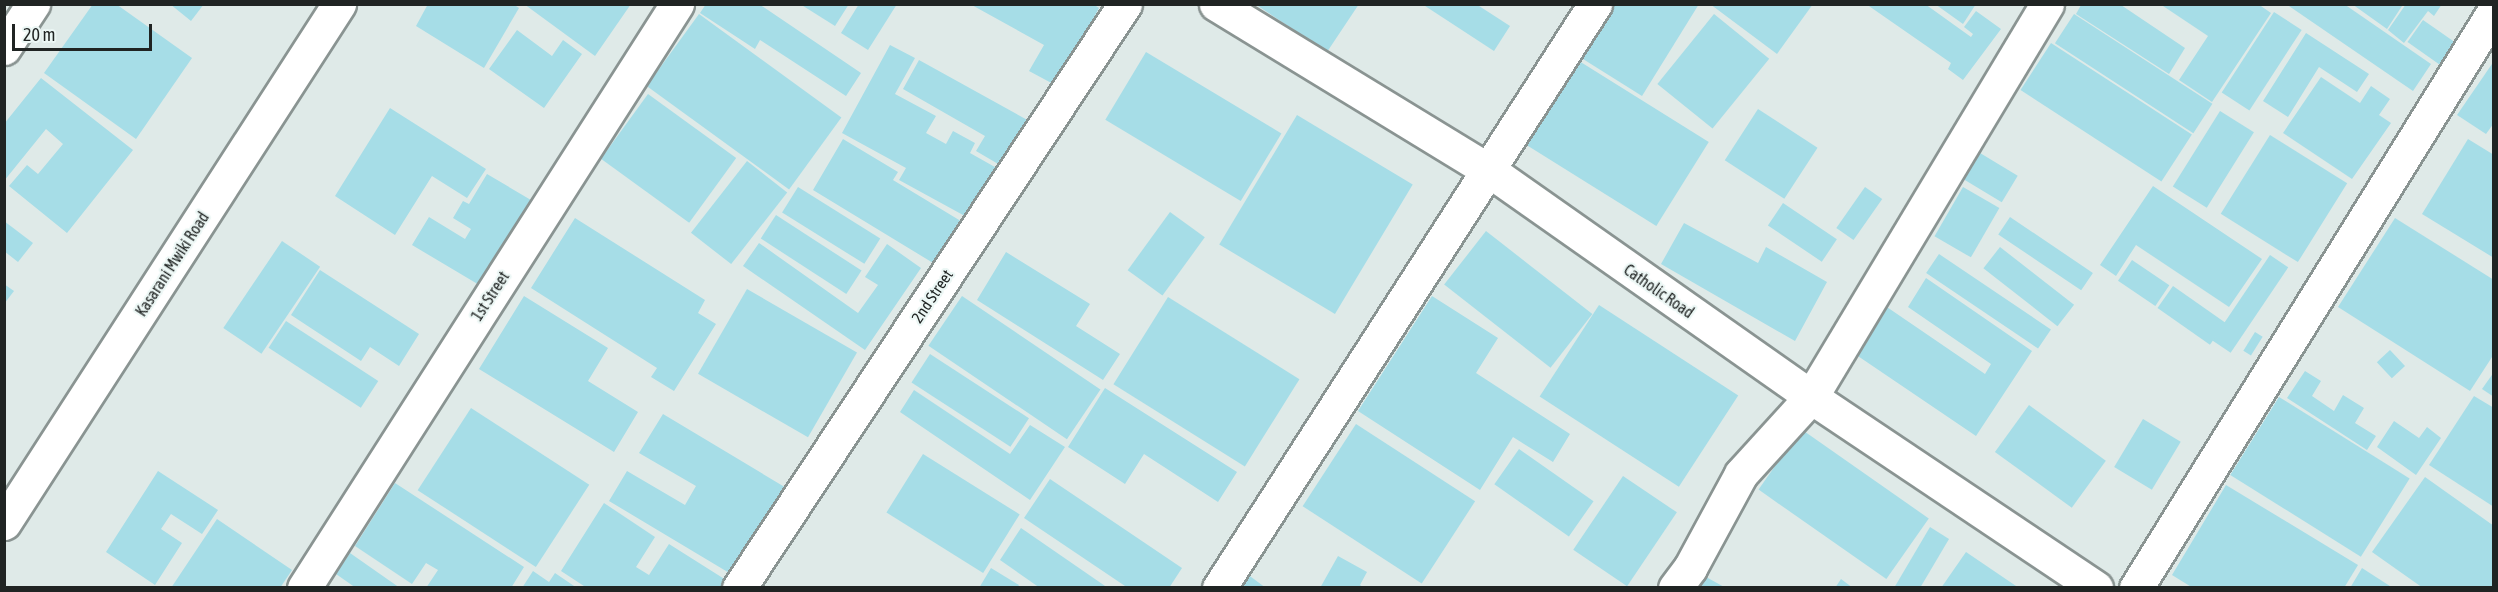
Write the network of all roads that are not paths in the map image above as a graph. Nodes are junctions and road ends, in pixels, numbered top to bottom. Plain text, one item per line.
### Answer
1 (33, 4) edge
2 (339, 4) edge
3 (676, 4) edge
4 (1125, 4) edge
5 (1216, 4) edge
6 (1595, 4) edge
7 (2047, 4) edge
8 (2493, 11) edge
9 (4, 48) edge
10 (1490, 171) junction
11 (1811, 398) junction
12 (4, 523) edge
13 (304, 588) edge
14 (738, 588) edge
15 (1219, 588) edge
16 (1676, 588) edge
17 (2096, 588) edge
18 (2136, 588) edge

1 - 9 street
2 - 12 street, Kasarani Mwiki Road
3 - 13 street, 1st Street
4 - 14 street, 2nd Street
5 - 10 street, Catholic Road
6 - 10 street
7 - 11 street
8 - 18 street
10 - 11 street, Catholic Road
10 - 15 street
11 - 16 street
11 - 17 street, Catholic Road

